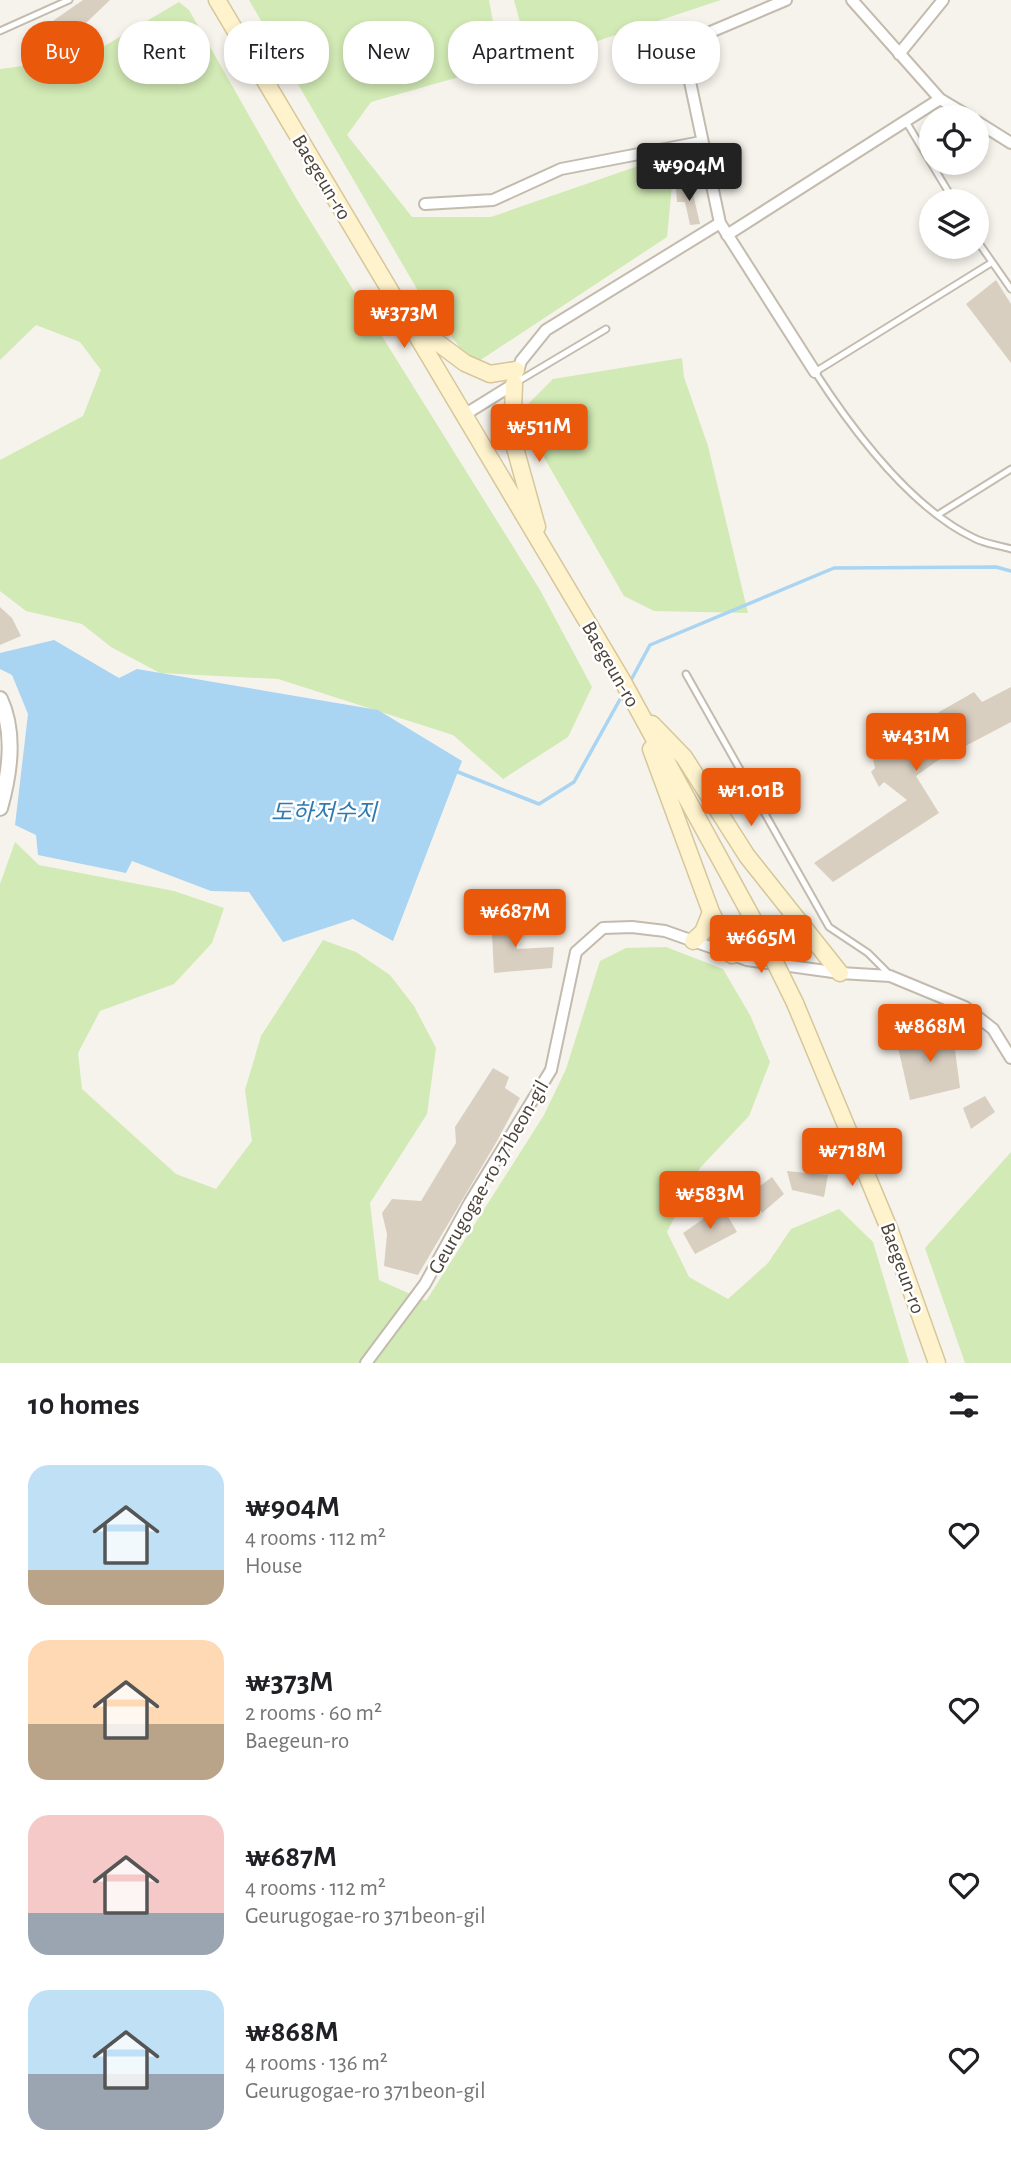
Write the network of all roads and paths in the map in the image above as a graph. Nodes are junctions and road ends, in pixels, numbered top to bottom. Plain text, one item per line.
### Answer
1 (69, 0) edge
2 (217, 0) edge
3 (786, 0) edge
4 (852, 0) edge
5 (943, 0) edge
6 (0, 31) edge
7 (899, 54) junction
8 (940, 99) junction
9 (950, 105) edge
10 (904, 119) junction
11 (989, 129) edge
12 (701, 142) junction
13 (1011, 143) edge
14 (947, 189) edge
15 (425, 204) dead end
16 (720, 223) junction
17 (727, 235) junction
18 (988, 259) edge
19 (991, 263) junction
20 (1011, 289) edge
21 (407, 319) junction
22 (606, 329) dead end
23 (815, 372) junction
24 (515, 377) junction
25 (464, 415) junction
26 (1011, 469) edge
27 (939, 513) junction
28 (542, 547) junction
29 (1011, 549) edge
30 (686, 674) dead end
31 (0, 699) edge
32 (633, 702) junction
33 (0, 808) edge
34 (711, 912) junction
35 (693, 941) junction
36 (732, 955) junction
37 (840, 973) junction
38 (890, 975) junction
39 (1011, 1058) edge
40 (366, 1363) edge
41 (937, 1363) edge

1 - 6 lane
2 - 21 main road, Baegeun-ro
3 - 12 street
4 - 7 street
5 - 7 street
7 - 8 street
8 - 9 street
8 - 10 street
10 - 14 lane
10 - 17 street
11 - 13 street
12 - 15 street
12 - 16 street
16 - 17 street
16 - 24 street
17 - 23 street
18 - 19 lane
19 - 20 lane
19 - 23 lane
21 - 24 main road
21 - 25 main road, Baegeun-ro
22 - 24 lane
23 - 27 lane
24 - 25 street
24 - 28 main road
25 - 28 main road, Baegeun-ro
26 - 27 lane
27 - 29 lane
28 - 32 main road, Baegeun-ro
30 - 38 lane
31 - 33 street
32 - 34 main road
32 - 37 main road
32 - 41 main road, Baegeun-ro, bridge
34 - 35 main road
34 - 36 main road
35 - 36 street, Geurugogae-ro 371beon-gil
35 - 40 street, Geurugogae-ro 371beon-gil
36 - 37 street, Geurugogae-ro 371beon-gil
37 - 38 street, Geurugogae-ro 371beon-gil
38 - 39 street, Geurugogae-ro 371beon-gil

